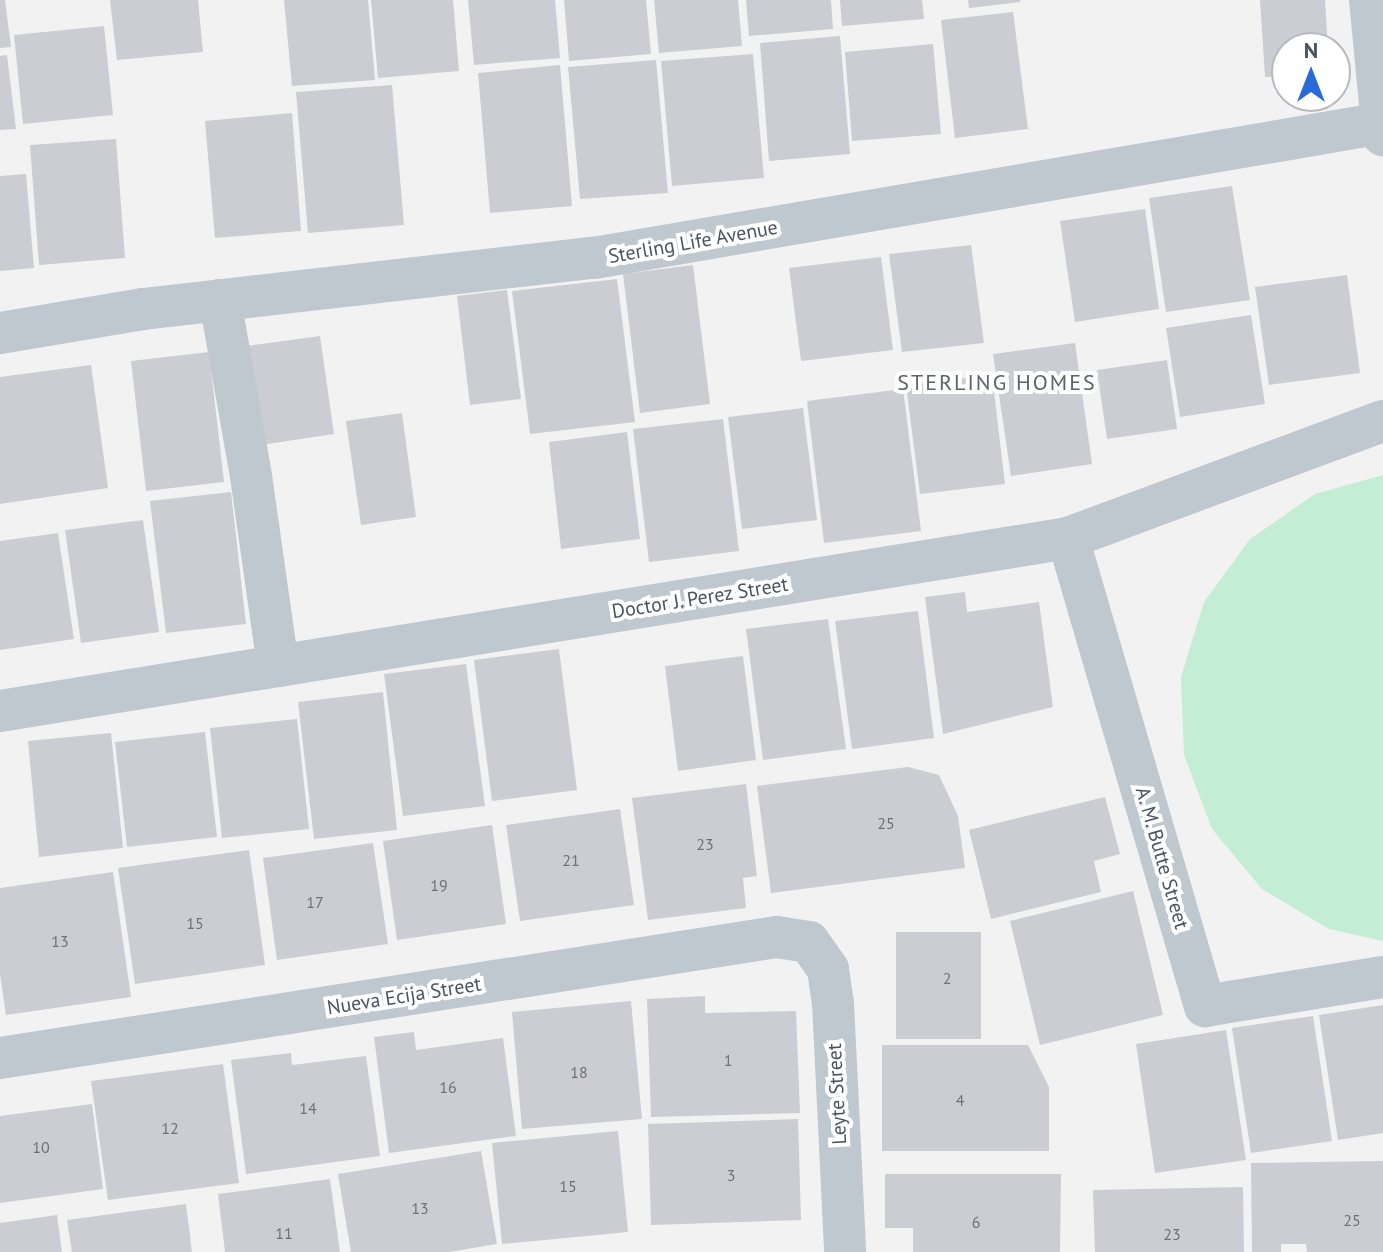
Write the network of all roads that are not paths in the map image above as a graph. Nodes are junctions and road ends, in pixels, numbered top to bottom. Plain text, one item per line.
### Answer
1 (1370, 0) edge
2 (1383, 127) edge
3 (220, 300) junction
4 (0, 333) edge
5 (1383, 421) edge
6 (1068, 538) junction
7 (278, 666) junction
8 (0, 711) edge
9 (809, 942) joint
10 (1383, 977) edge
11 (0, 1058) edge
12 (845, 1252) edge

1 - 2 street
2 - 3 street, Sterling Life Avenue
3 - 4 street, Sterling Life Avenue
3 - 7 street
5 - 6 street, Doctor J. Perez Street
6 - 7 street, Doctor J. Perez Street
6 - 10 street, A. M. Butte Street
7 - 8 street, Doctor J. Perez Street
9 - 11 street, Nueva Ecija Street
9 - 12 street, Leyte Street

